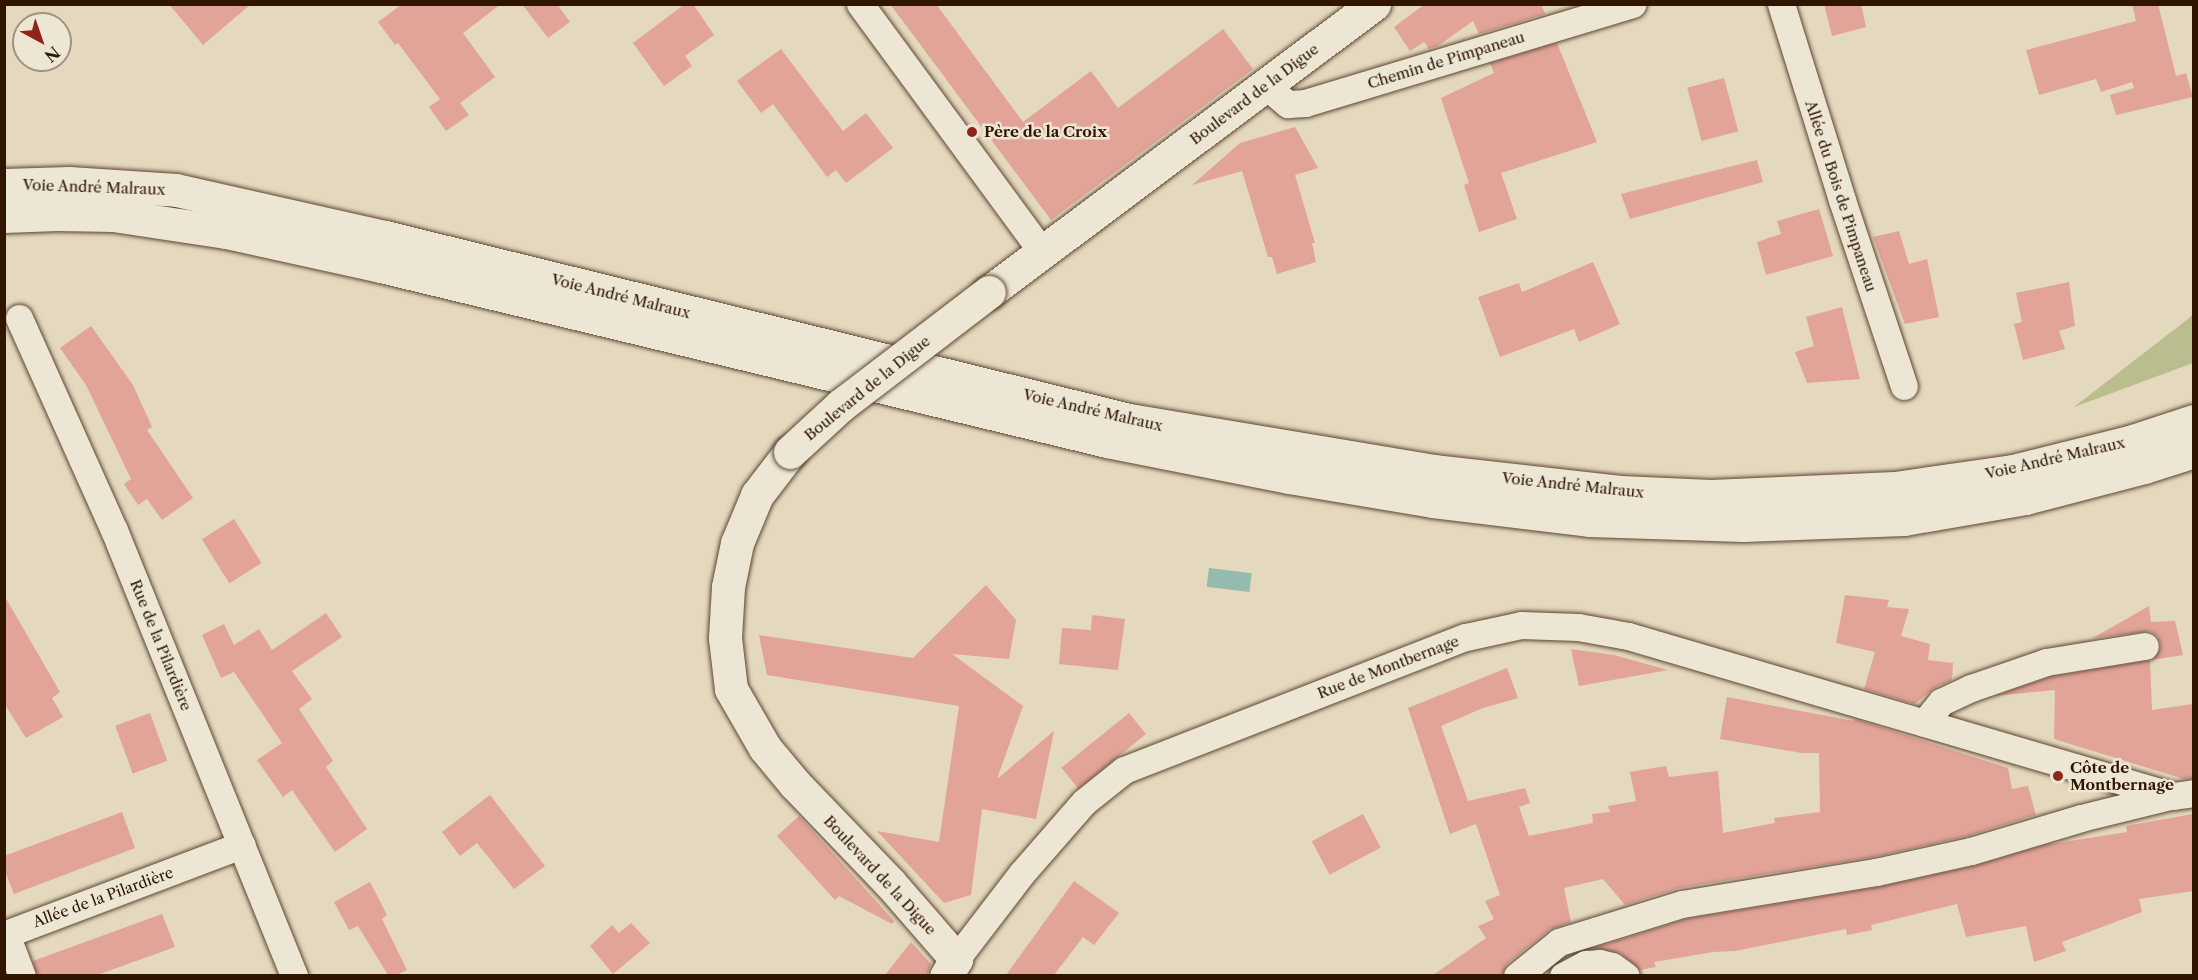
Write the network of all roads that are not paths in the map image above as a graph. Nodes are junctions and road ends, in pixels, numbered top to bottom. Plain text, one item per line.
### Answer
1 (860, 4) edge
2 (1374, 4) edge
3 (1632, 4) edge
4 (1781, 4) edge
5 (1265, 85) junction
6 (4, 185) edge
7 (4, 216) edge
8 (1042, 252) junction
9 (19, 318) dead end
10 (1904, 386) dead end
11 (2193, 421) edge
12 (2193, 451) edge
13 (2145, 646) dead end
14 (1924, 723) junction
15 (2183, 794) edge
16 (242, 845) junction
17 (951, 967) edge
18 (22, 975) edge
19 (294, 975) edge
20 (1518, 975) edge
21 (1563, 975) edge
22 (1626, 975) edge

1 - 8 street
2 - 5 main road, Boulevard de la Digue
3 - 5 street, Chemin de Pimpaneau
4 - 10 street, Allée du Bois de Pimpaneau
5 - 8 main road, Boulevard de la Digue
6 - 11 main road, Voie André Malraux
7 - 12 main road, Voie André Malraux
8 - 17 main road, Boulevard de la Digue, bridge
9 - 16 street, Rue de la Pilardière
13 - 14 street
14 - 15 street, Rue de Montbernage
14 - 17 street, Rue de Montbernage
15 - 20 street
16 - 18 street, Allée de la Pilardière
16 - 19 street, Rue de la Pilardière
21 - 22 street

